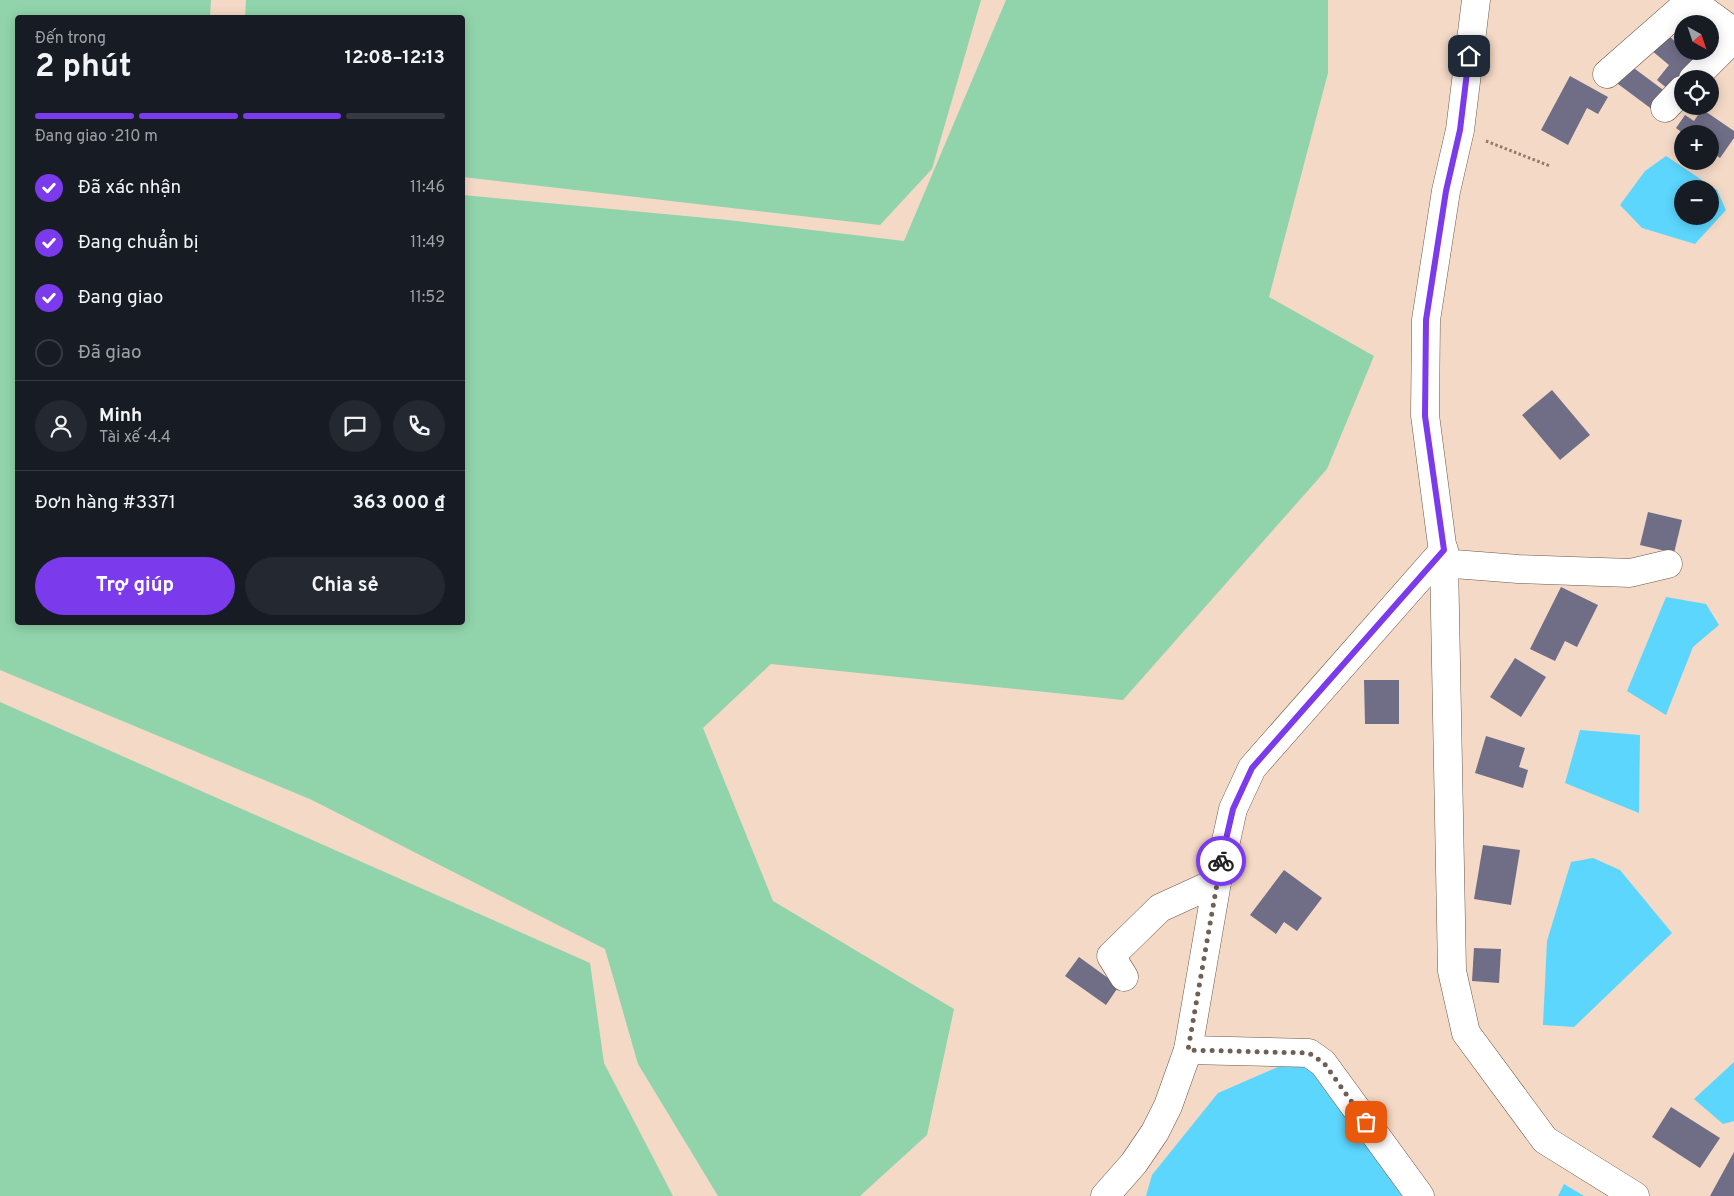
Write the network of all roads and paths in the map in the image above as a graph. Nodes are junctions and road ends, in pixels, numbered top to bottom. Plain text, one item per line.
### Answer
1 (1476, 0) edge
2 (1734, 32) edge
3 (1734, 38) edge
4 (1702, 70) edge
5 (1607, 74) dead end
6 (1460, 130) junction
7 (1550, 166) dead end
8 (1444, 555) junction
9 (1668, 564) dead end
10 (1217, 882) junction
11 (1124, 977) dead end
12 (1188, 1050) junction
13 (1105, 1196) edge
14 (1420, 1196) edge
15 (1635, 1196) edge

1 - 6 street
2 - 5 street
3 - 4 street
6 - 7 path
6 - 8 street
8 - 9 street
8 - 10 street
8 - 15 street
10 - 11 street
10 - 12 street
12 - 13 street
12 - 14 street

